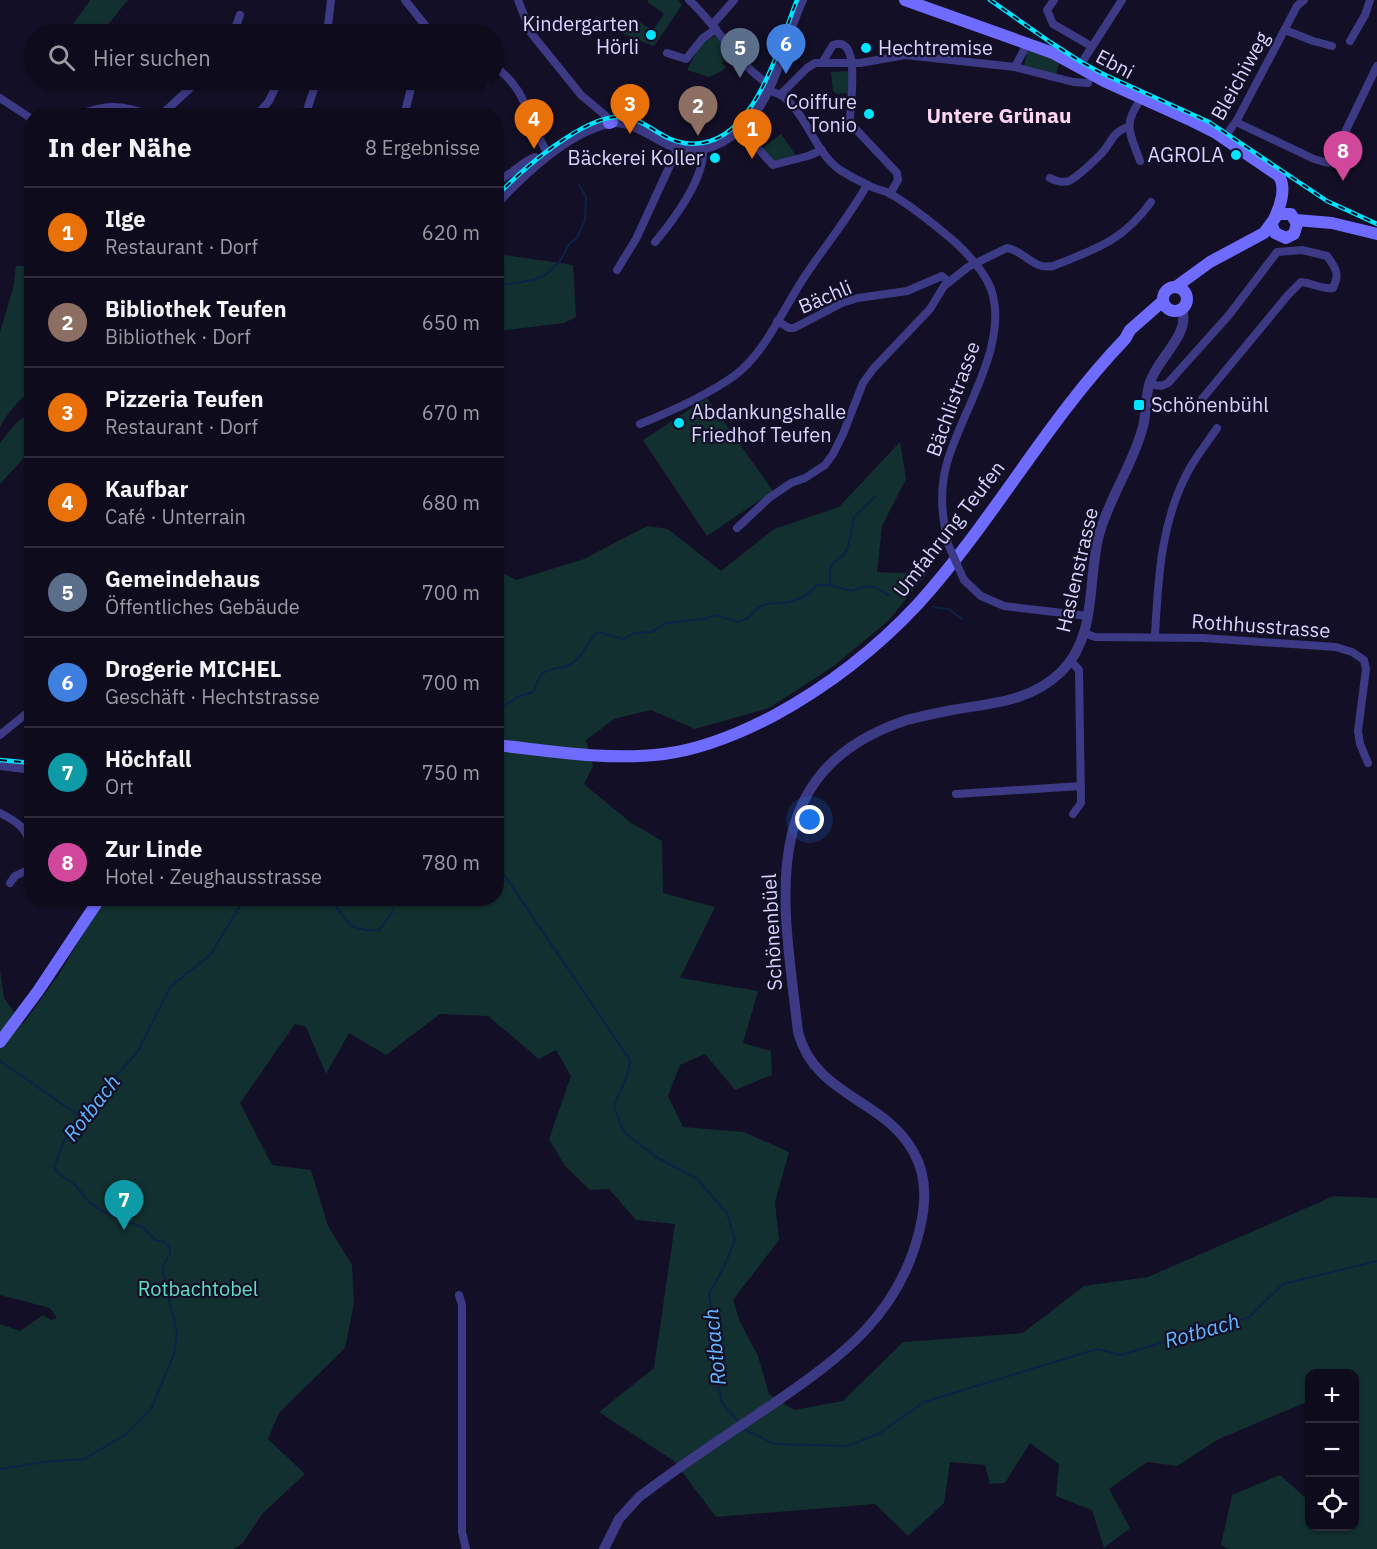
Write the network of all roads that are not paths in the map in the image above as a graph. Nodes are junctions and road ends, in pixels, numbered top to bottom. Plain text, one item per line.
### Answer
1 (332, 0) edge
2 (405, 0) edge
3 (518, 0) edge
4 (689, 0) edge
5 (734, 0) edge
6 (802, 0) edge
7 (905, 0) edge
8 (1054, 0) edge
9 (1122, 0) edge
10 (1370, 0) edge
11 (1299, 2) edge
12 (240, 15) dead end
13 (237, 24) edge
14 (328, 24) edge
15 (424, 24) edge
16 (715, 27) junction
17 (1285, 30) junction
18 (1350, 40) dead end
19 (1027, 44) junction
20 (1332, 45) dead end
21 (1090, 46) junction
22 (667, 53) dead end
23 (822, 63) junction
24 (852, 63) junction
25 (1377, 66) edge
26 (1015, 67) junction
27 (1079, 67) junction
28 (504, 75) edge
29 (1088, 82) dead end
30 (769, 87) junction
31 (188, 90) edge
32 (274, 90) edge
33 (314, 90) edge
34 (410, 90) edge
35 (780, 95) junction
36 (0, 98) edge
37 (1141, 99) junction
38 (99, 108) edge
39 (127, 108) edge
40 (169, 108) edge
41 (262, 108) edge
42 (308, 108) edge
43 (406, 108) edge
44 (24, 114) edge
45 (611, 122) junction
46 (1236, 122) junction
47 (1128, 127) junction
48 (739, 128) junction
49 (1224, 138) junction
50 (678, 148) junction
51 (703, 149) junction
52 (822, 150) junction
53 (549, 155) junction
54 (1140, 161) dead end
55 (539, 162) junction
56 (1050, 178) dead end
57 (504, 179) edge
58 (867, 185) junction
59 (890, 194) junction
60 (1282, 194) junction
61 (504, 196) edge
62 (1151, 202) dead end
63 (1273, 221) junction
64 (1294, 222) junction
65 (1377, 234) edge
66 (1278, 236) junction
67 (655, 242) dead end
68 (976, 264) junction
69 (617, 270) dead end
70 (950, 282) junction
71 (1182, 290) junction
72 (1172, 307) junction
73 (777, 321) junction
74 (1149, 384) junction
75 (1202, 399) dead end
76 (640, 424) dead end
77 (1217, 428) dead end
78 (737, 528) dead end
79 (1088, 616) junction
80 (1084, 633) junction
81 (1155, 636) junction
82 (1071, 661) junction
83 (927, 715) joint
84 (24, 716) edge
85 (0, 735) edge
86 (504, 746) edge
87 (1368, 763) dead end
88 (0, 765) edge
89 (24, 768) edge
90 (1081, 786) junction
91 (956, 794) dead end
92 (0, 813) edge
93 (1073, 814) dead end
94 (24, 829) edge
95 (24, 872) edge
96 (10, 883) dead end
97 (95, 906) edge
98 (0, 1042) edge
99 (459, 1295) dead end
100 (466, 1549) edge
101 (604, 1549) edge

1 - 14 street
2 - 15 street
3 - 45 street
4 - 16 street, Bächlistrasse
5 - 16 street
6 - 30 street
7 - 19 main road, Ebni
8 - 21 street
9 - 21 street
10 - 18 street
11 - 17 street, Bleichiweg
12 - 13 street
16 - 22 street
16 - 30 street, Bächlistrasse
17 - 20 street, Bleichiweg
17 - 46 street, Bleichiweg
19 - 26 street
19 - 27 main road, Ebni
21 - 27 street
23 - 24 street
23 - 24 street
23 - 35 street
24 - 26 street
24 - 59 street
25 - 46 street
26 - 29 street
27 - 37 main road, Ebni
28 - 53 street
30 - 35 street, Bächlistrasse
30 - 48 street
31 - 40 street
32 - 41 street
33 - 42 street
34 - 43 street
35 - 52 street, Bächlistrasse
36 - 44 street
37 - 47 street
37 - 49 main road, Ebni
38 - 39 street
45 - 50 street
45 - 53 street
46 - 49 street, Bleichiweg
47 - 54 street
47 - 56 street
48 - 51 street
48 - 52 street
49 - 60 main road, Ebni
50 - 51 street
50 - 69 street
51 - 67 street
52 - 58 street, Bächlistrasse
53 - 55 street
55 - 57 street
55 - 61 street
58 - 59 street, Bächlistrasse
58 - 73 street
59 - 68 street, Bächlistrasse
60 - 63 main road
60 - 64 main road, Ebni
62 - 68 street
63 - 64 main road
63 - 66 main road
63 - 71 main road
64 - 65 main road
64 - 66 main road
66 - 71 main road
68 - 70 street
68 - 79 street, Bächlistrasse, bridge
70 - 73 street, Bächli
70 - 78 street
71 - 72 main road
71 - 72 main road, Umfahrung Teufen
72 - 74 street, Haslenstrasse
72 - 86 main road, Umfahrung Teufen
73 - 76 street, Bächli
74 - 75 street
74 - 79 street, Haslenstrasse
77 - 81 street
79 - 80 street, Haslenstrasse
80 - 81 street, Rothhusstrasse
80 - 82 street, Haslenstrasse
81 - 87 street, Rothhusstrasse
82 - 83 street, Haslenstrasse
82 - 90 street
83 - 101 street, Schönenbüel
84 - 85 street
88 - 89 street
90 - 91 street
90 - 93 street
92 - 94 street
95 - 96 street
97 - 98 main road
99 - 100 street

